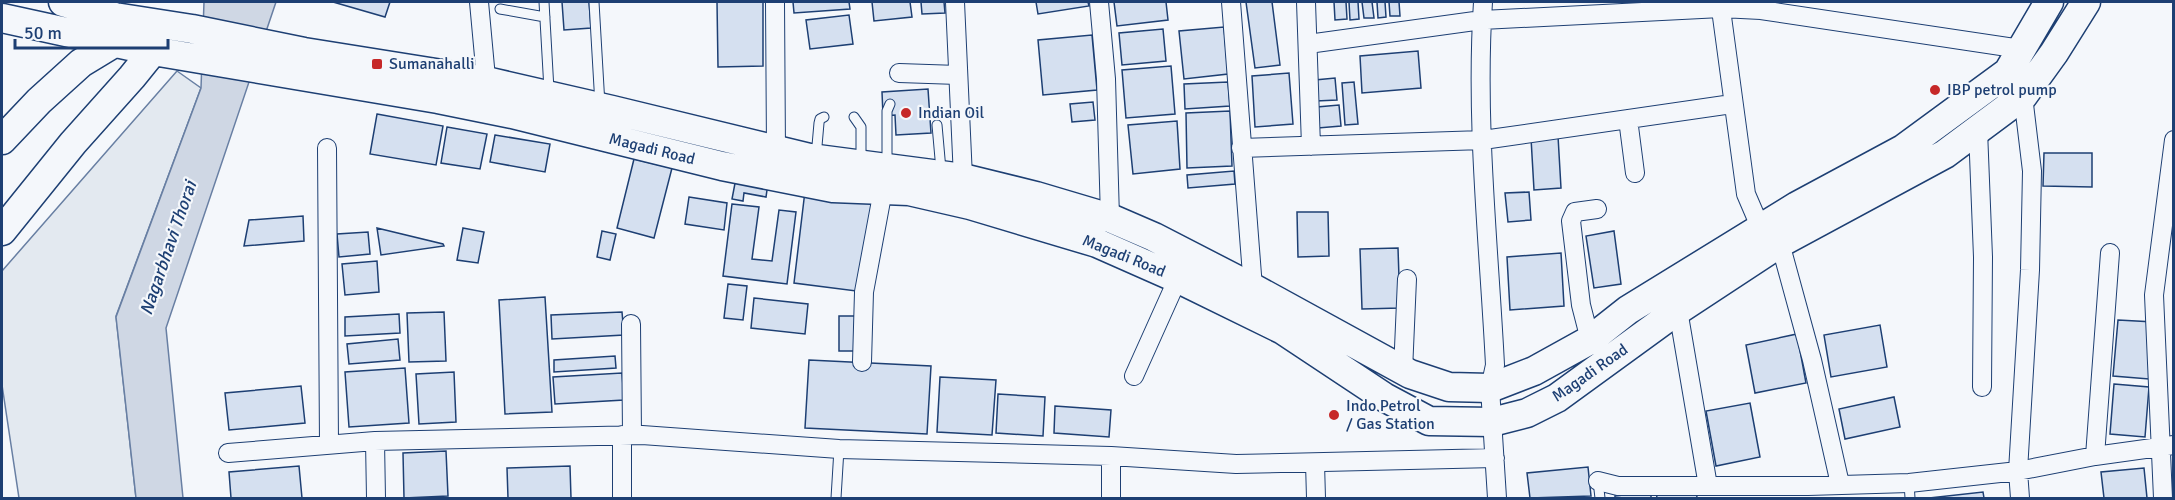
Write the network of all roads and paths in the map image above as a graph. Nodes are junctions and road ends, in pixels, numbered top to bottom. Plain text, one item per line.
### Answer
1 (63, 2) edge
2 (88, 2) edge
3 (144, 2) edge
4 (479, 2) edge
5 (544, 2) edge
6 (594, 2) edge
7 (775, 2) edge
8 (955, 2) edge
9 (1099, 2) edge
10 (1231, 2) edge
11 (1306, 2) edge
12 (1483, 2) edge
13 (2049, 2) edge
14 (2086, 2) edge
15 (1720, 5) edge
16 (500, 9) dead end
17 (544, 17) junction
18 (2, 18) edge
19 (1482, 20) junction
20 (184, 28) junction
21 (115, 30) junction
22 (1308, 44) junction
23 (2021, 49) junction
24 (153, 51) junction
25 (299, 63) junction
26 (900, 73) dead end
27 (958, 75) junction
28 (486, 81) junction
29 (550, 96) junction
30 (2023, 96) junction
31 (890, 104) dead end
32 (1732, 104) junction
33 (601, 107) junction
34 (488, 109) junction
35 (824, 117) dead end
36 (854, 117) dead end
37 (1628, 119) junction
38 (938, 125) dead end
39 (1978, 130) junction
40 (2, 140) edge
41 (1483, 140) junction
42 (2174, 140) edge
43 (1311, 146) junction
44 (327, 148) dead end
45 (1241, 148) junction
46 (776, 151) junction
47 (816, 159) junction
48 (1635, 173) dead end
49 (877, 174) junction
50 (952, 176) junction
51 (1598, 209) dead end
52 (1110, 218) junction
53 (2, 231) edge
54 (1770, 236) junction
55 (2109, 253) dead end
56 (1178, 278) junction
57 (1407, 279) dead end
58 (1253, 288) junction
59 (1678, 310) junction
60 (631, 324) dead end
61 (1590, 340) junction
62 (862, 363) dead end
63 (1403, 370) junction
64 (1134, 376) dead end
65 (1982, 387) dead end
66 (1490, 388) junction
67 (1492, 422) junction
68 (627, 435) junction
69 (375, 441) junction
70 (329, 444) junction
71 (2167, 446) edge
72 (839, 449) junction
73 (228, 453) dead end
74 (1111, 456) junction
75 (2095, 456) junction
76 (1495, 458) junction
77 (1315, 463) junction
78 (2018, 471) junction
79 (1840, 484) junction
80 (1599, 490) edge
81 (1909, 491) edge
82 (1709, 492) edge
83 (1809, 492) edge
84 (376, 498) edge
85 (622, 498) edge
86 (836, 498) edge
87 (1111, 498) edge
88 (1316, 498) edge
89 (1497, 498) edge
90 (2020, 498) edge
91 (2163, 498) edge

1 - 21 main road, Magadi Road
2 - 21 main road
3 - 20 main road
4 - 28 street
5 - 17 lane
6 - 33 lane
7 - 46 street
8 - 27 street
9 - 52 street
10 - 45 street
11 - 22 street
12 - 19 street
13 - 23 main road, Magadi Road
14 - 30 main road, Magadi Road
15 - 19 street
15 - 23 street
15 - 32 street
16 - 17 lane
17 - 29 lane
18 - 21 main road, Magadi Road
19 - 22 street
19 - 41 street
20 - 21 main road, Magadi Road
20 - 25 main road, Magadi Road
21 - 24 main road, Magadi Road
21 - 40 main road
22 - 43 street
23 - 54 main road, Magadi Road
24 - 25 main road, Magadi Road
24 - 53 main road
25 - 28 main road, Magadi Road
25 - 34 main road, Magadi Road
26 - 27 street
27 - 50 street
28 - 29 main road, Magadi Road
28 - 34 street
29 - 33 main road, Magadi Road
30 - 39 main road, Magadi Road
30 - 78 street
31 - 49 lane
32 - 37 street
32 - 54 street
33 - 46 main road, Magadi Road
34 - 49 main road, Magadi Road
35 - 47 lane
36 - 49 lane
37 - 41 street
37 - 48 street
38 - 50 lane
39 - 54 main road, Magadi Road
39 - 65 street
41 - 43 street
41 - 66 street
42 - 71 street
43 - 45 street
44 - 70 street
45 - 58 street
46 - 47 main road, Magadi Road
47 - 49 main road, Magadi Road
49 - 50 main road, Magadi Road
49 - 56 main road, Magadi Road
49 - 62 street
50 - 52 main road, Magadi Road
51 - 61 street
52 - 58 main road, Magadi Road
54 - 59 main road, Magadi Road
54 - 61 main road, Magadi Road
54 - 79 street
55 - 75 street
56 - 64 street
56 - 67 main road, Magadi Road
57 - 63 street
58 - 63 main road, Magadi Road
59 - 67 main road, Magadi Road
59 - 82 street
60 - 68 street
61 - 66 main road, Magadi Road
63 - 66 main road, Magadi Road
66 - 67 street
67 - 76 street
68 - 69 street
68 - 72 street
68 - 85 street
69 - 70 street
69 - 84 street
70 - 73 street
71 - 75 street
71 - 91 street
72 - 74 street
72 - 86 lane
74 - 77 street
74 - 87 street
75 - 78 street
76 - 77 street
76 - 89 street
77 - 88 street
78 - 81 street
78 - 90 street
79 - 81 street
79 - 83 street
80 - 82 street
82 - 83 street

